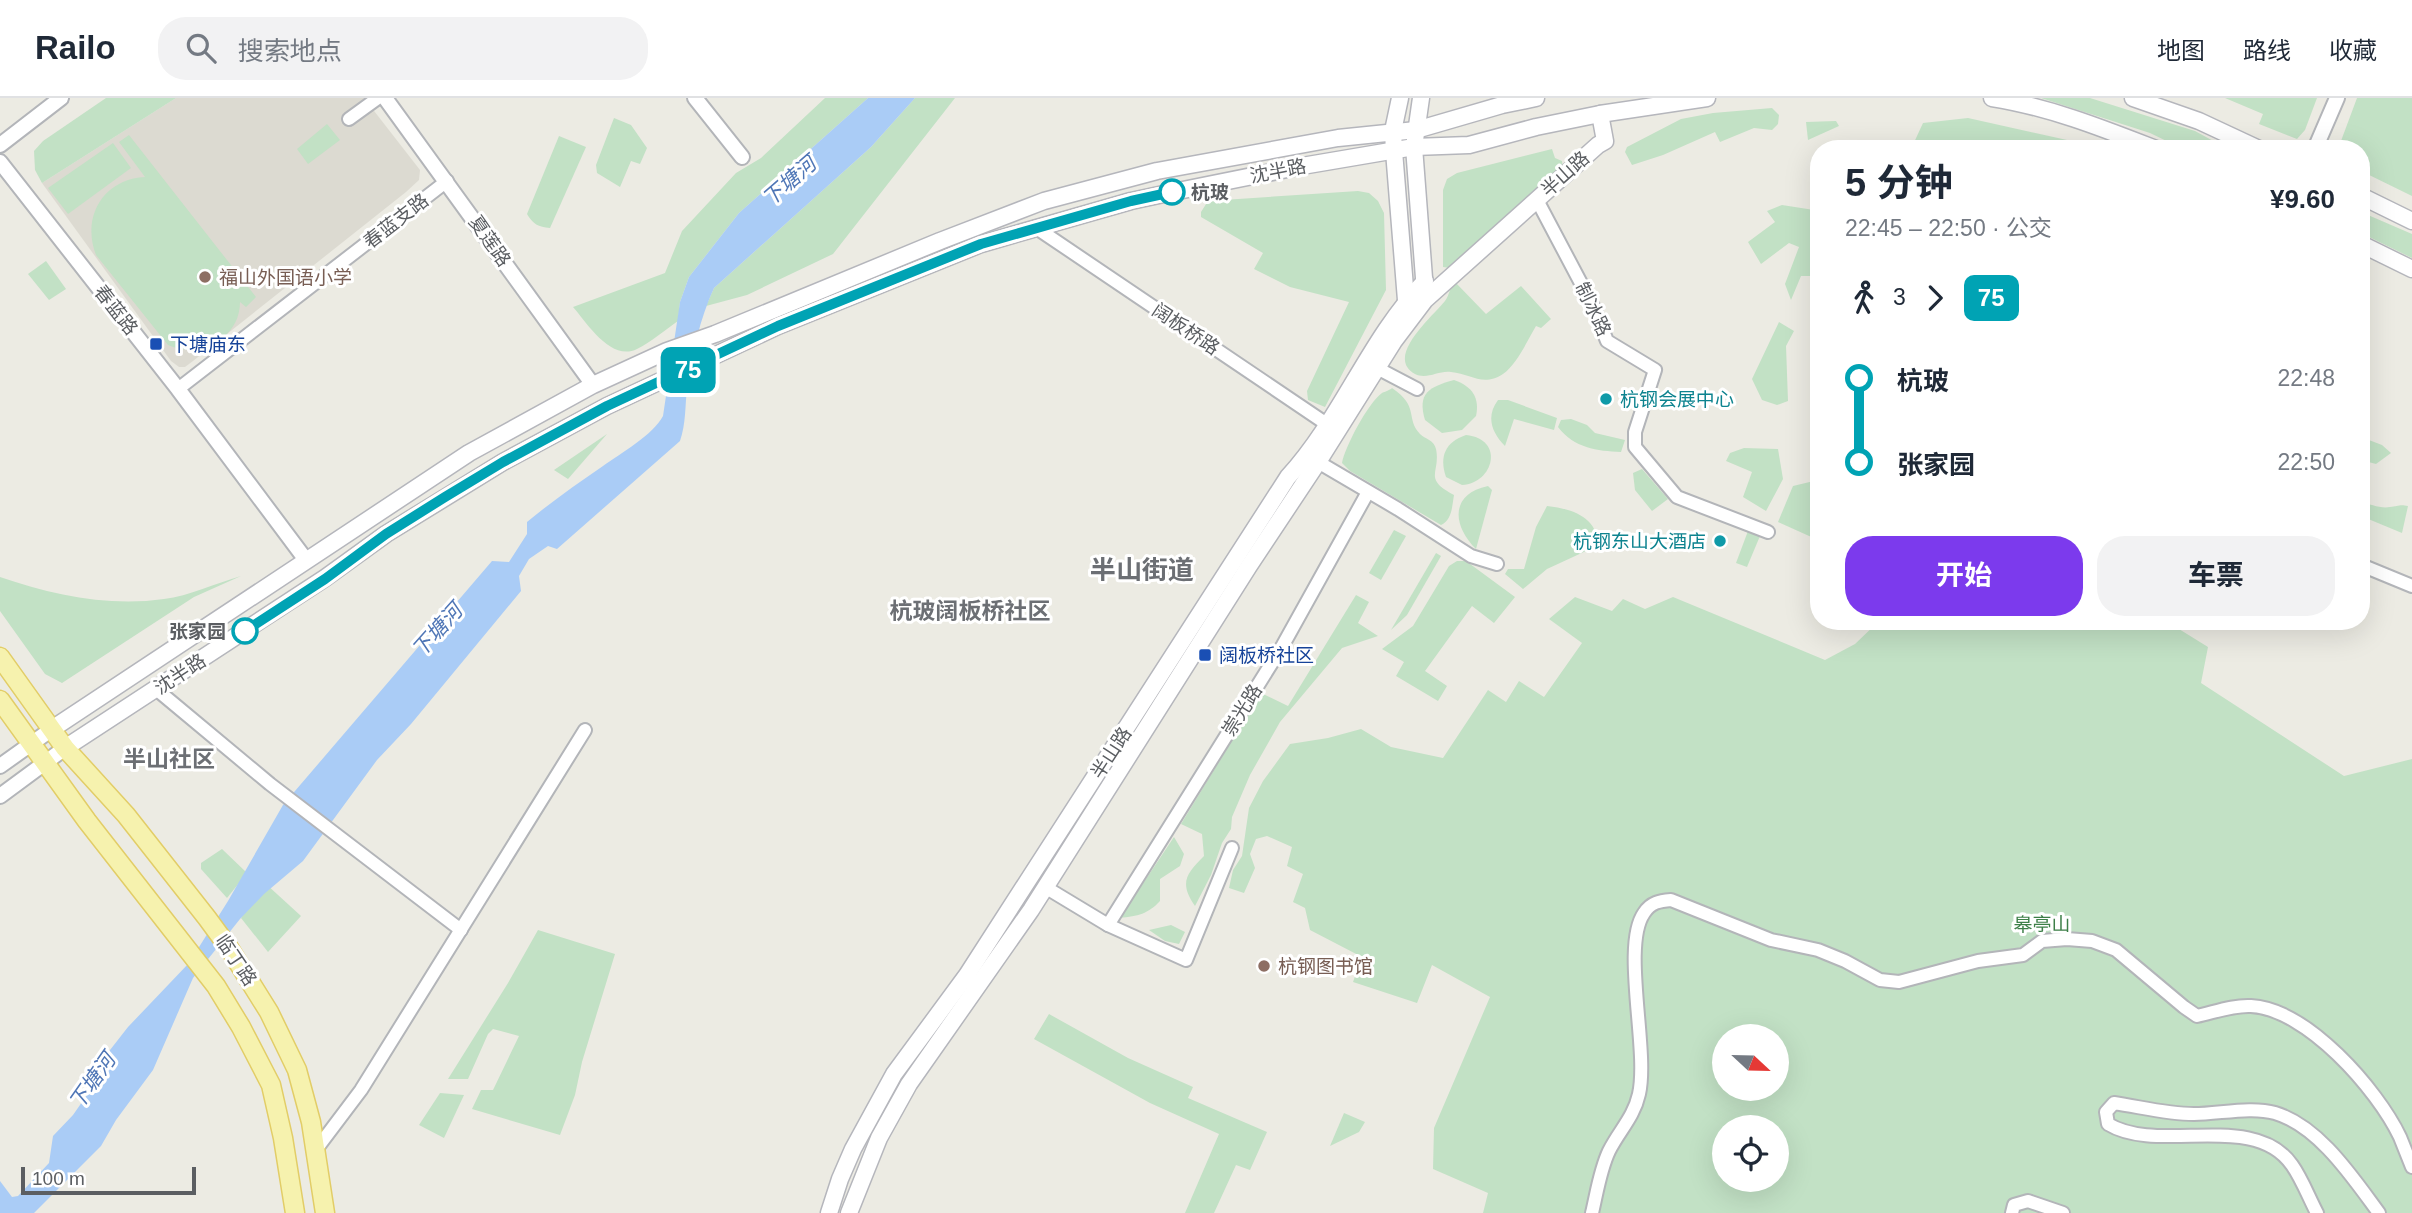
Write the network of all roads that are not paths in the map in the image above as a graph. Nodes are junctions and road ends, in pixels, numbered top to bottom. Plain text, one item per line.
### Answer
1 (61, 98) edge
2 (378, 98) edge
3 (385, 98) edge
4 (695, 98) edge
5 (1400, 98) edge
6 (1421, 98) edge
7 (1536, 98) edge
8 (1707, 98) edge
9 (1992, 98) edge
10 (2133, 98) edge
11 (2337, 98) edge
12 (2014, 100) edge
13 (1600, 114) junction
14 (349, 119) dead end
15 (1416, 130) junction
16 (1394, 131) junction
17 (2133, 140) edge
18 (2240, 140) edge
19 (2319, 140) edge
20 (0, 145) edge
21 (1414, 147) junction
22 (1394, 151) junction
23 (742, 158) dead end
24 (0, 162) edge
25 (447, 181) junction
26 (1536, 200) junction
27 (2370, 200) edge
28 (2412, 221) edge
29 (1035, 227) junction
30 (2370, 248) edge
31 (2412, 269) edge
32 (1416, 303) junction
33 (1375, 367) junction
34 (593, 385) junction
35 (178, 389) junction
36 (1417, 389) dead end
37 (1333, 427) junction
38 (1318, 462) junction
39 (1368, 492) junction
40 (1768, 532) dead end
41 (306, 560) junction
42 (1497, 564) dead end
43 (2370, 569) edge
44 (2412, 586) edge
45 (0, 657) edge
46 (156, 689) junction
47 (0, 700) edge
48 (52, 729) junction
49 (585, 730) dead end
50 (32, 743) junction
51 (65, 748) junction
52 (46, 763) junction
53 (0, 766) edge
54 (0, 796) edge
55 (1233, 848) dead end
56 (1045, 887) junction
57 (1108, 925) junction
58 (461, 930) junction
59 (315, 1151) junction
60 (2412, 1167) edge
61 (295, 1213) edge
62 (325, 1213) edge
63 (830, 1213) edge
64 (849, 1213) edge
65 (1592, 1213) edge
66 (2012, 1213) edge
67 (2063, 1213) edge
68 (2317, 1213) edge
69 (2379, 1213) edge

1 - 20 street
2 - 14 street
3 - 25 street, 夏莲路
4 - 23 street
5 - 16 main road
6 - 15 main road
7 - 15 main road, 沈半路
8 - 13 main road
9 - 12 main road
10 - 18 main road
11 - 19 street
12 - 17 main road
13 - 21 main road, 沈半路
13 - 26 main road, 半山路
15 - 16 main road, 沈半路
15 - 21 main road
16 - 22 main road
16 - 34 main road, 沈半路
21 - 22 main road, 沈半路
21 - 32 main road
22 - 29 main road, 沈半路
22 - 32 main road
24 - 35 street, 春蓝路
25 - 34 street, 夏莲路
25 - 35 street, 春蓝支路
26 - 32 main road, 半山路
26 - 40 street, 制冰路
27 - 28 main road
29 - 37 street, 阔板桥路
29 - 46 main road, 沈半路
30 - 31 main road
32 - 33 main road, 半山路
32 - 37 main road, 半山路
33 - 36 street
33 - 37 main road, 半山路
34 - 41 main road, 沈半路
35 - 41 street, 春蓝路
37 - 38 main road, 半山路
37 - 63 main road, 半山路
38 - 39 street
38 - 56 main road, 半山路
39 - 42 street
39 - 57 street, 崇光路
41 - 48 main road, 沈半路
43 - 44 street
45 - 48 main road
46 - 51 main road, 沈半路
46 - 58 street
47 - 50 main road
48 - 50 street
48 - 51 main road
49 - 58 street
50 - 52 main road
50 - 53 street
51 - 52 street
51 - 59 main road, 临丁路
52 - 54 street
52 - 61 main road, 临丁路
55 - 57 street
56 - 57 street
56 - 64 main road, 半山路
58 - 59 street
59 - 62 main road, 临丁路
60 - 65 street
66 - 67 street
68 - 69 street

